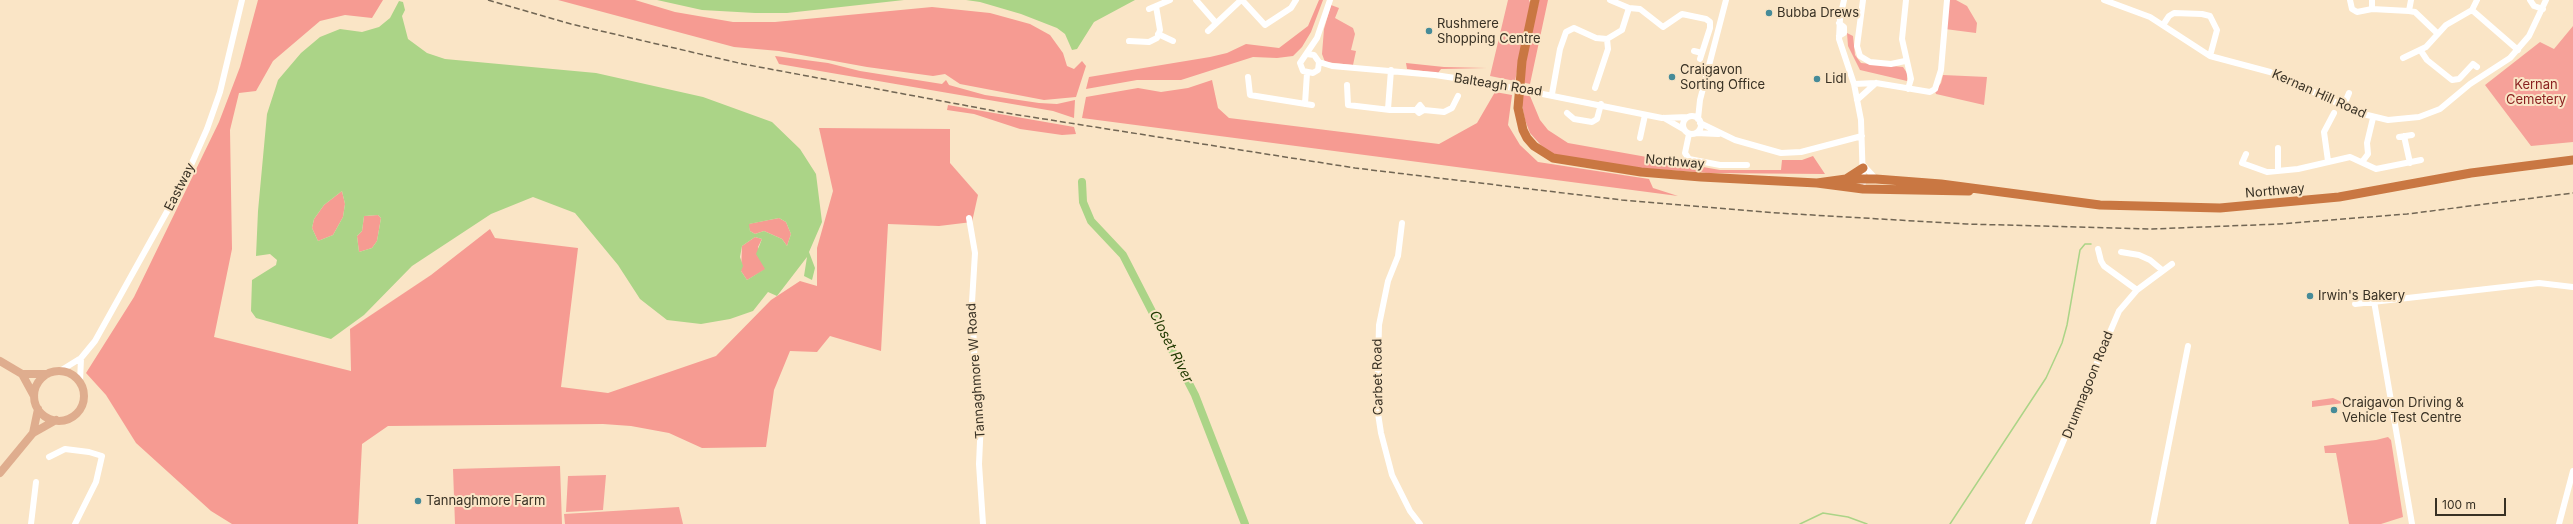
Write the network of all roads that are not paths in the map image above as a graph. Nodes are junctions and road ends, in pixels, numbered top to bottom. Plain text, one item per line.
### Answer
1 (242, 0) edge
2 (1170, 0) edge
3 (1196, 0) edge
4 (1241, 0) edge
5 (1296, 0) edge
6 (1330, 0) edge
7 (1535, 0) edge
8 (1610, 0) edge
9 (1844, 0) edge
10 (1863, 0) edge
11 (1906, 0) edge
12 (1947, 0) edge
13 (2104, 0) edge
14 (2350, 0) edge
15 (2372, 0) edge
16 (2411, 0) edge
17 (2477, 0) edge
18 (2530, 0) edge
19 (2546, 0) edge
20 (1726, 3) edge
21 (1156, 6) junction
22 (1628, 8) junction
23 (1149, 9) dead end
24 (2372, 9) junction
25 (2543, 9) junction
26 (2472, 10) junction
27 (2409, 11) junction
28 (1216, 23) junction
29 (2163, 25) junction
30 (1208, 31) dead end
31 (2437, 33) junction
32 (1158, 34) junction
33 (1317, 38) junction
34 (1132, 39) dead end
35 (1607, 39) junction
36 (1173, 41) dead end
37 (2518, 50) junction
38 (1694, 51) dead end
39 (2421, 51) junction
40 (1307, 54) junction
41 (2210, 56) junction
42 (2403, 58) dead end
43 (1318, 59) junction
44 (1906, 61) junction
45 (1332, 66) junction
46 (2477, 67) dead end
47 (1318, 70) junction
48 (1395, 70) junction
49 (1307, 73) junction
50 (1248, 77) dead end
51 (1876, 83) junction
52 (1854, 84) junction
53 (1347, 85) dead end
54 (1595, 88) dead end
55 (1908, 90) junction
56 (2349, 93) dead end
57 (1552, 94) junction
58 (1458, 96) dead end
59 (1700, 100) junction
60 (1857, 100) junction
61 (1305, 104) junction
62 (1601, 104) junction
63 (1312, 105) dead end
64 (2344, 105) junction
65 (1388, 110) junction
66 (1566, 113) dead end
67 (2334, 113) dead end
68 (1645, 114) junction
69 (2324, 115) dead end
70 (1689, 117) junction
71 (1662, 118) junction
72 (2373, 118) junction
73 (2330, 119) junction
74 (1699, 121) junction
75 (1683, 129) junction
76 (1692, 134) junction
77 (1720, 134) junction
78 (2412, 134) dead end
79 (1862, 136) junction
80 (1640, 138) dead end
81 (2278, 148) dead end
82 (2246, 154) dead end
83 (2277, 156) junction
84 (2284, 157) dead end
85 (2421, 160) dead end
86 (2573, 160) edge
87 (2328, 161) junction
88 (2362, 162) junction
89 (2410, 163) junction
90 (1747, 165) dead end
91 (1863, 166) junction
92 (2278, 172) junction
93 (1846, 179) junction
94 (1876, 179) junction
95 (1817, 183) junction
96 (1863, 184) junction
97 (1977, 190) junction
98 (969, 218) dead end
99 (1402, 223) dead end
100 (2098, 249) dead end
101 (2122, 252) dead end
102 (2172, 264) dead end
103 (2162, 270) junction
104 (2573, 287) edge
105 (2137, 290) junction
106 (2374, 301) junction
107 (2355, 304) dead end
108 (2188, 346) dead end
109 (81, 358) junction
110 (0, 361) edge
111 (60, 371) junction
112 (22, 374) junction
113 (46, 374) junction
114 (80, 383) junction
115 (34, 396) junction
116 (38, 409) junction
117 (56, 420) junction
118 (33, 433) junction
119 (50, 457) dead end
120 (2573, 471) edge
121 (0, 473) edge
122 (36, 482) dead end
123 (31, 524) edge
124 (75, 524) edge
125 (983, 524) edge
126 (1420, 524) edge
127 (2028, 524) edge
128 (2153, 524) edge
129 (2412, 524) edge
130 (2559, 524) edge

1 - 109 street, Eastway
2 - 21 street
3 - 28 street
4 - 5 street
4 - 28 street
6 - 33 street
7 - 95 highway, Northway
8 - 22 street
9 - 52 street
10 - 44 street
11 - 44 street
12 - 55 street
13 - 29 street
14 - 24 street
15 - 24 street
16 - 27 street
17 - 26 street
18 - 25 street
19 - 25 street, Kernan Hill Road
20 - 59 street
21 - 23 street
21 - 32 street
22 - 35 street
22 - 38 street
24 - 27 street
25 - 37 street, Kernan Hill Road
26 - 31 street
26 - 37 street
27 - 31 street
28 - 30 street
29 - 41 street, Kernan Hill Road
29 - 41 street
31 - 39 street
32 - 34 street
32 - 36 street
33 - 40 street
33 - 43 street
35 - 54 street
35 - 57 street
37 - 72 street, Kernan Hill Road
39 - 42 street
39 - 46 street
40 - 43 street
40 - 49 street
41 - 64 street, Kernan Hill Road
43 - 45 street, Balteagh Road
43 - 47 street
44 - 55 street
45 - 47 street, Balteagh Road
45 - 48 street, Balteagh Road
47 - 49 street
48 - 57 street, Balteagh Road
48 - 65 street
49 - 61 street
50 - 61 street
51 - 52 street
51 - 55 street
51 - 60 street
52 - 60 street
53 - 65 street
56 - 64 street
57 - 62 street, Balteagh Road
58 - 65 street
59 - 70 street
59 - 74 street
60 - 79 street
61 - 63 street
62 - 66 street
62 - 68 street, Balteagh Road
64 - 72 street, Kernan Hill Road
67 - 73 street
68 - 71 street, Balteagh Road
68 - 80 street
69 - 73 street
70 - 71 street, Balteagh Road
70 - 74 street
70 - 75 street
71 - 75 street, Balteagh Road
72 - 88 street
73 - 87 street
74 - 76 street
74 - 77 street
75 - 76 street
76 - 77 street
76 - 90 street
77 - 79 street
78 - 89 street
79 - 91 street
81 - 83 street
82 - 92 street
83 - 84 street
83 - 92 street
85 - 89 street
86 - 97 highway, Northway
87 - 88 street
87 - 92 street
88 - 89 street
91 - 93 highway
91 - 94 street
91 - 96 street
93 - 95 highway, Northway
93 - 96 highway, Northway
94 - 96 highway, Northway
94 - 97 highway, Northway
95 - 96 highway, Northway
96 - 97 highway, Northway
98 - 125 street, Tannaghmore W Road
99 - 126 street, Carbet Road
100 - 105 street
101 - 103 street
102 - 103 street, Drumnagoon Road
103 - 105 street, Drumnagoon Road
104 - 106 street
105 - 127 street, Drumnagoon Road
106 - 107 street
106 - 129 street
108 - 128 street
109 - 111 street, Eastway
109 - 114 street
110 - 112 main road
111 - 113 main road
111 - 114 main road
112 - 113 main road
112 - 115 main road
113 - 115 main road
114 - 117 main road
115 - 116 main road
116 - 117 main road
116 - 118 main road
117 - 118 main road
118 - 121 main road
119 - 124 street
120 - 130 street
122 - 123 street

